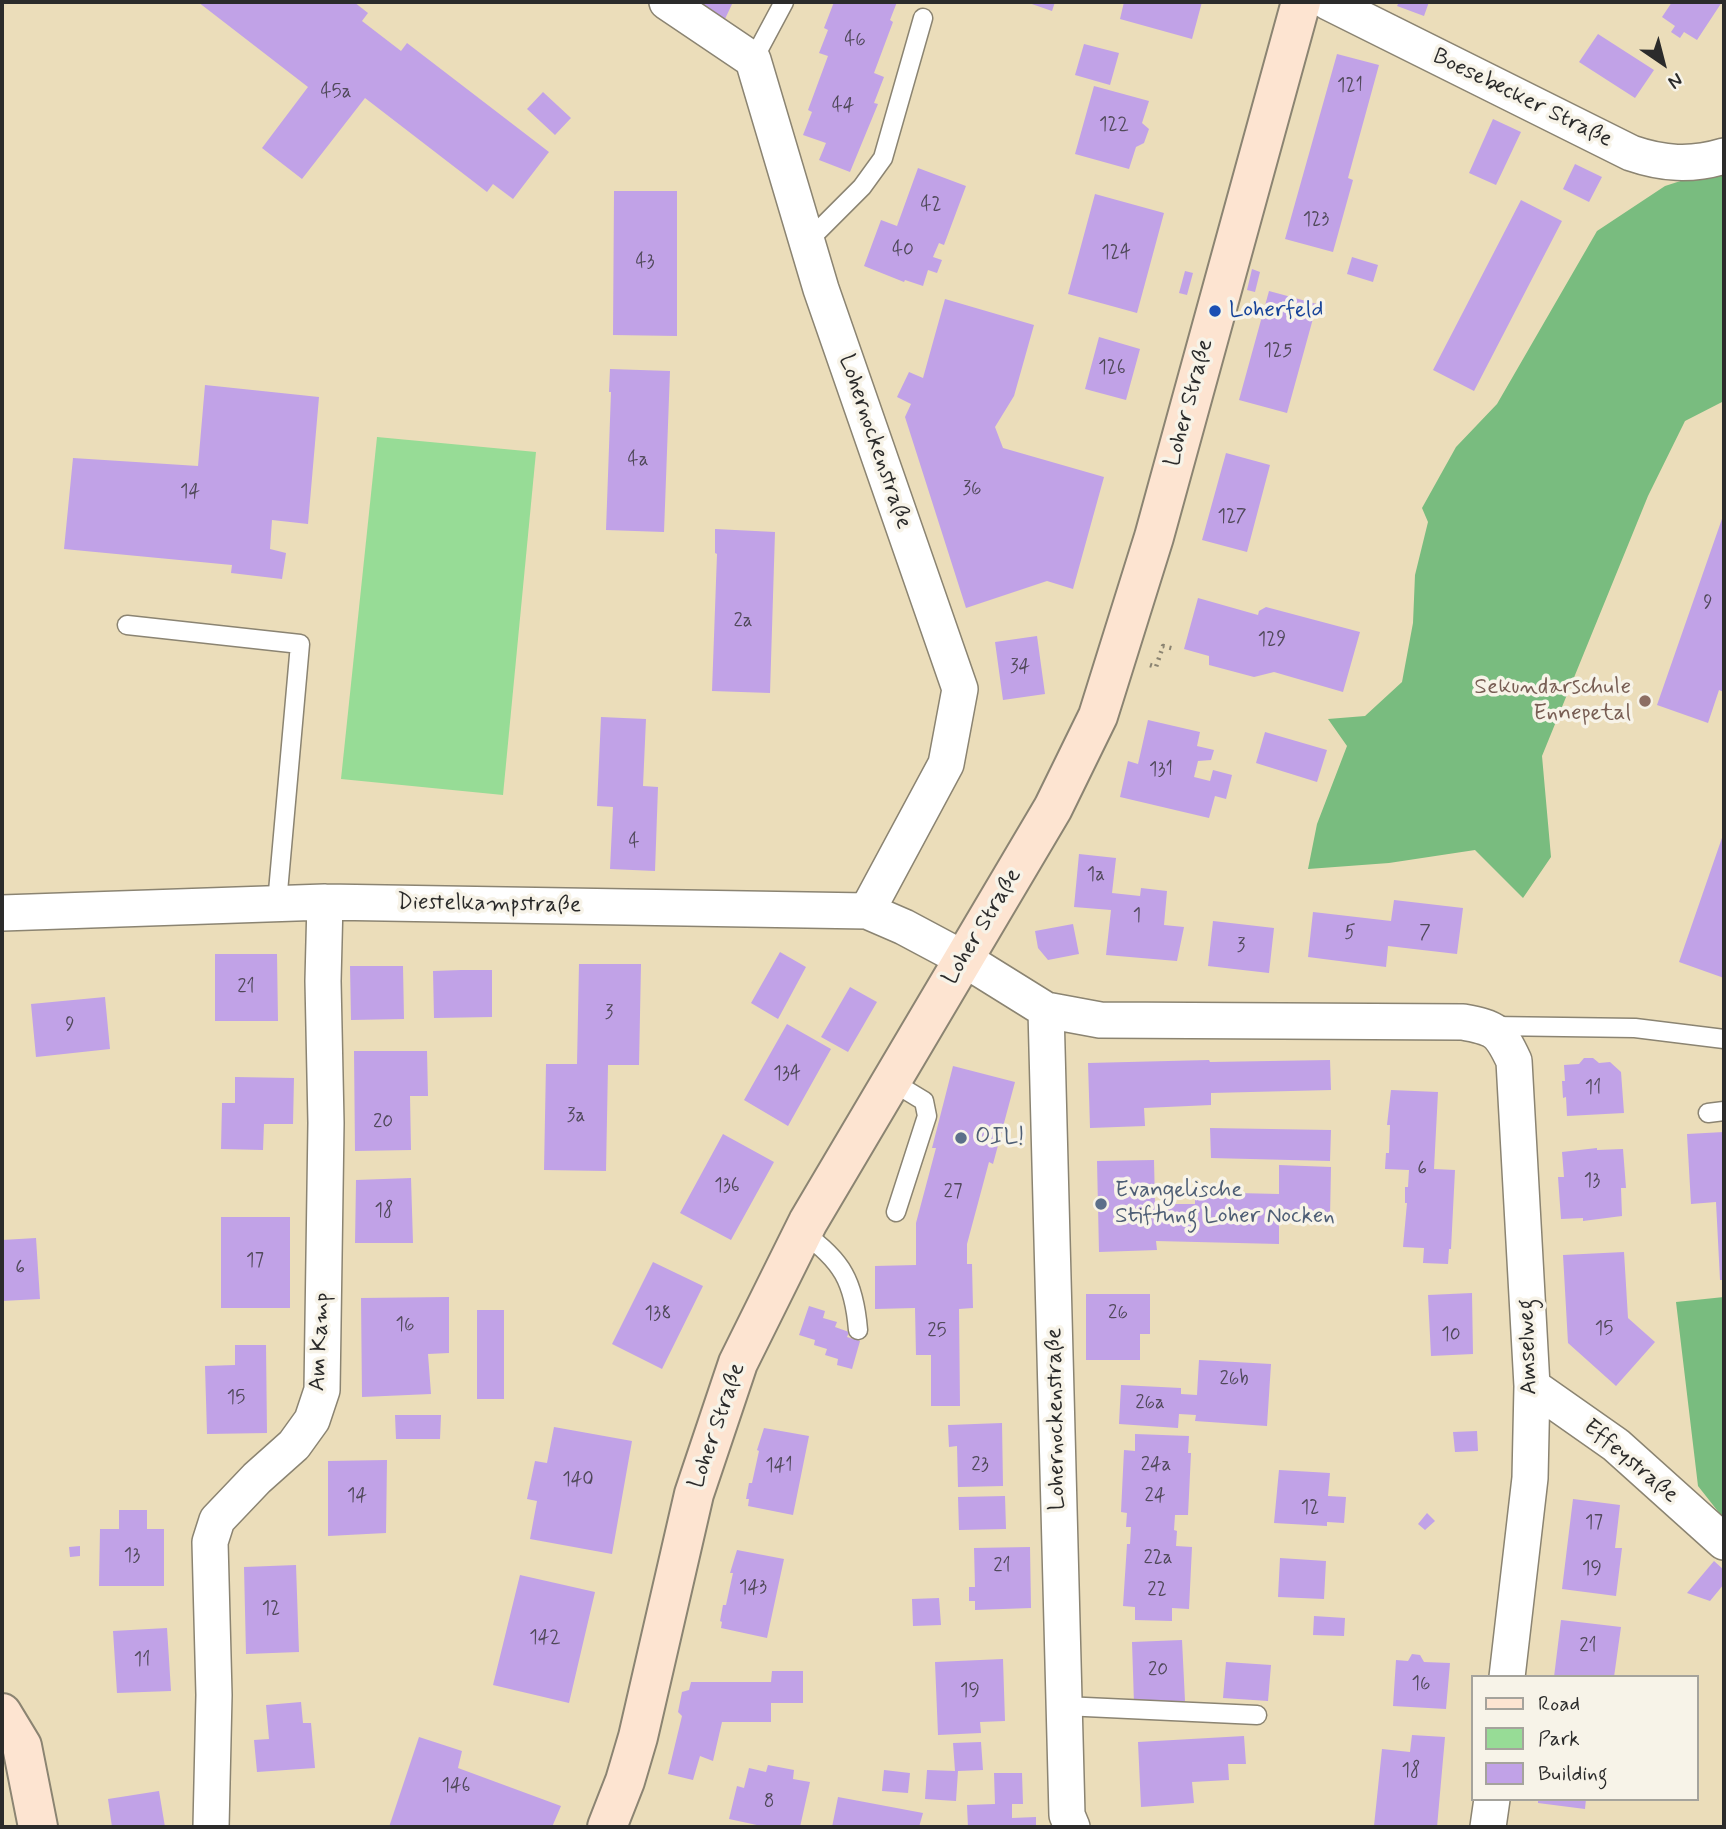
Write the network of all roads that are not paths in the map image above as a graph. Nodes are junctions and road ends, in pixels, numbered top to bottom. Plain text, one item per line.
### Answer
1 (667, 2) edge
2 (784, 2) edge
3 (1301, 2) edge
4 (1328, 2) edge
5 (923, 18) dead end
6 (753, 61) junction
7 (1724, 156) edge
8 (807, 242) junction
9 (127, 625) dead end
10 (325, 902) junction
11 (277, 903) junction
12 (867, 911) junction
13 (2, 914) edge
14 (964, 959) junction
15 (1046, 1010) junction
16 (1488, 1026) junction
17 (1724, 1038) edge
18 (891, 1081) junction
19 (896, 1212) dead end
20 (803, 1233) junction
21 (858, 1330) dead end
22 (1532, 1386) junction
23 (1724, 1542) edge
24 (1507, 1675) edge
25 (1064, 1706) junction
26 (2, 1713) edge
27 (1257, 1714) dead end
28 (1492, 1801) edge
29 (615, 1826) edge
30 (38, 1827) edge
31 (211, 1827) edge
32 (1072, 1827) edge
33 (1488, 1827) edge

1 - 6 street
2 - 6 lane
3 - 14 main road, Loher Straße
4 - 7 street, Boesebecker Straße
5 - 8 lane
6 - 8 street, Lohernockenstraße
8 - 12 street, Lohernockenstraße
9 - 11 lane
10 - 11 street, Diestelkampstraße
10 - 12 street, Diestelkampstraße
10 - 31 street, Am Kamp
11 - 13 street, Diestelkampstraße
12 - 14 street, Diestelkampstraße
14 - 15 street
14 - 18 main road, Loher Straße
15 - 16 street
15 - 25 street, Lohernockenstraße
16 - 17 lane
16 - 22 street, Amselweg
18 - 19 lane
18 - 20 main road, Loher Straße
20 - 21 lane
20 - 29 main road, Loher Straße
22 - 23 street, Effeystraße
22 - 24 street, Amselweg
25 - 27 lane
25 - 32 street, Lohernockenstraße
26 - 30 main road
28 - 33 street

